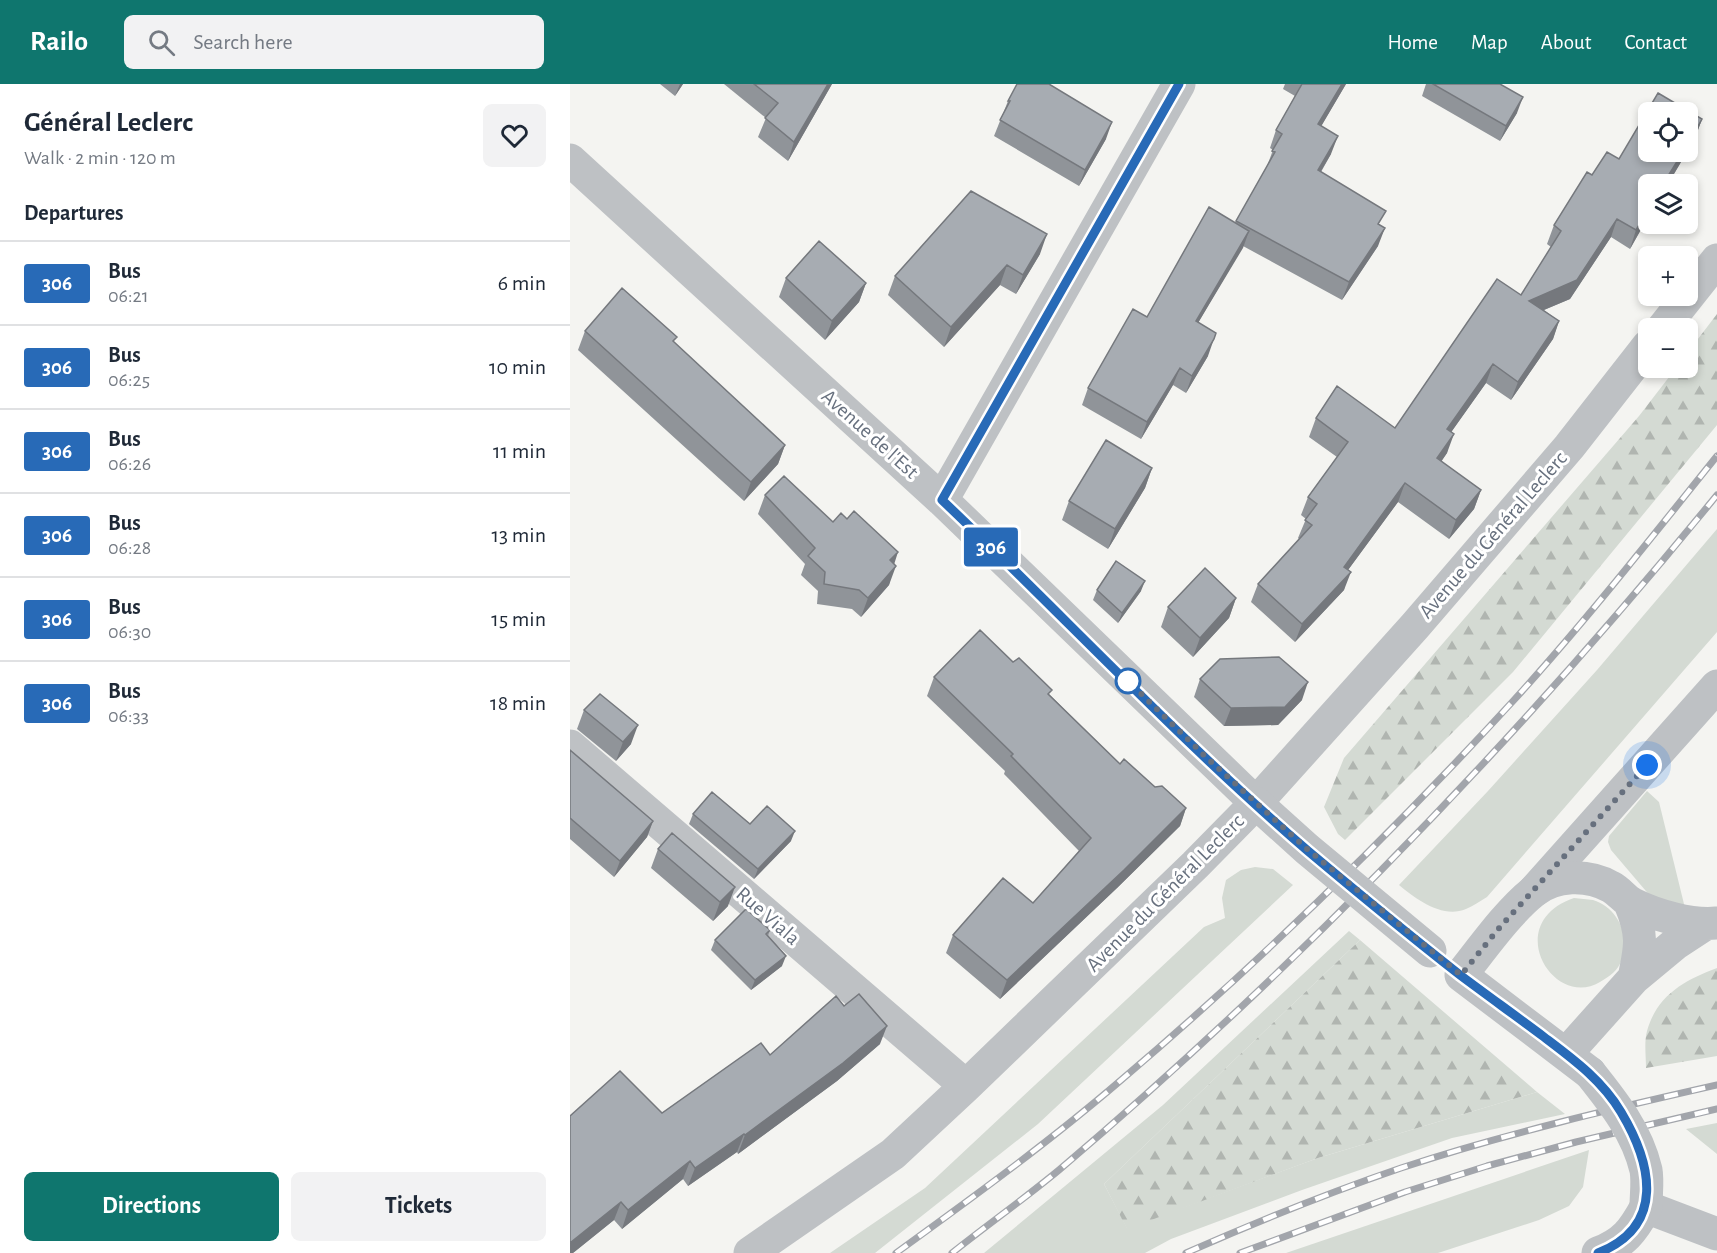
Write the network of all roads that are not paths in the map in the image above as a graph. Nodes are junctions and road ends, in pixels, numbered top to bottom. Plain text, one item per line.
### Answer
1 (1179, 84) edge
2 (570, 160) edge
3 (1717, 260) edge
4 (1671, 318) edge
5 (1638, 359) edge
6 (942, 500) junction
7 (1717, 686) edge
8 (570, 746) edge
9 (1256, 803) junction
10 (1534, 891) junction
11 (1630, 903) junction
12 (1710, 924) edge
13 (1461, 975) junction
14 (1634, 978) junction
15 (1578, 1064) junction
16 (966, 1086) junction
17 (1646, 1207) junction
18 (1717, 1234) edge
19 (750, 1253) edge
20 (1598, 1253) edge

1 - 6 street
2 - 6 street, Avenue de l'Est
3 - 4 street
5 - 9 street, Avenue du Général Leclerc
6 - 9 street, Avenue de l'Est
7 - 10 street
8 - 16 street, Rue Viala
9 - 13 street, Avenue de l'Est, bridge
9 - 16 street, Avenue du Général Leclerc
10 - 11 street
10 - 13 street
11 - 12 street
11 - 14 street
12 - 14 street
13 - 15 street, Avenue de l'Est
14 - 15 street
15 - 17 street, Avenue de l'Est, bridge
16 - 19 street, Avenue du Général Leclerc
17 - 18 street
17 - 20 street

